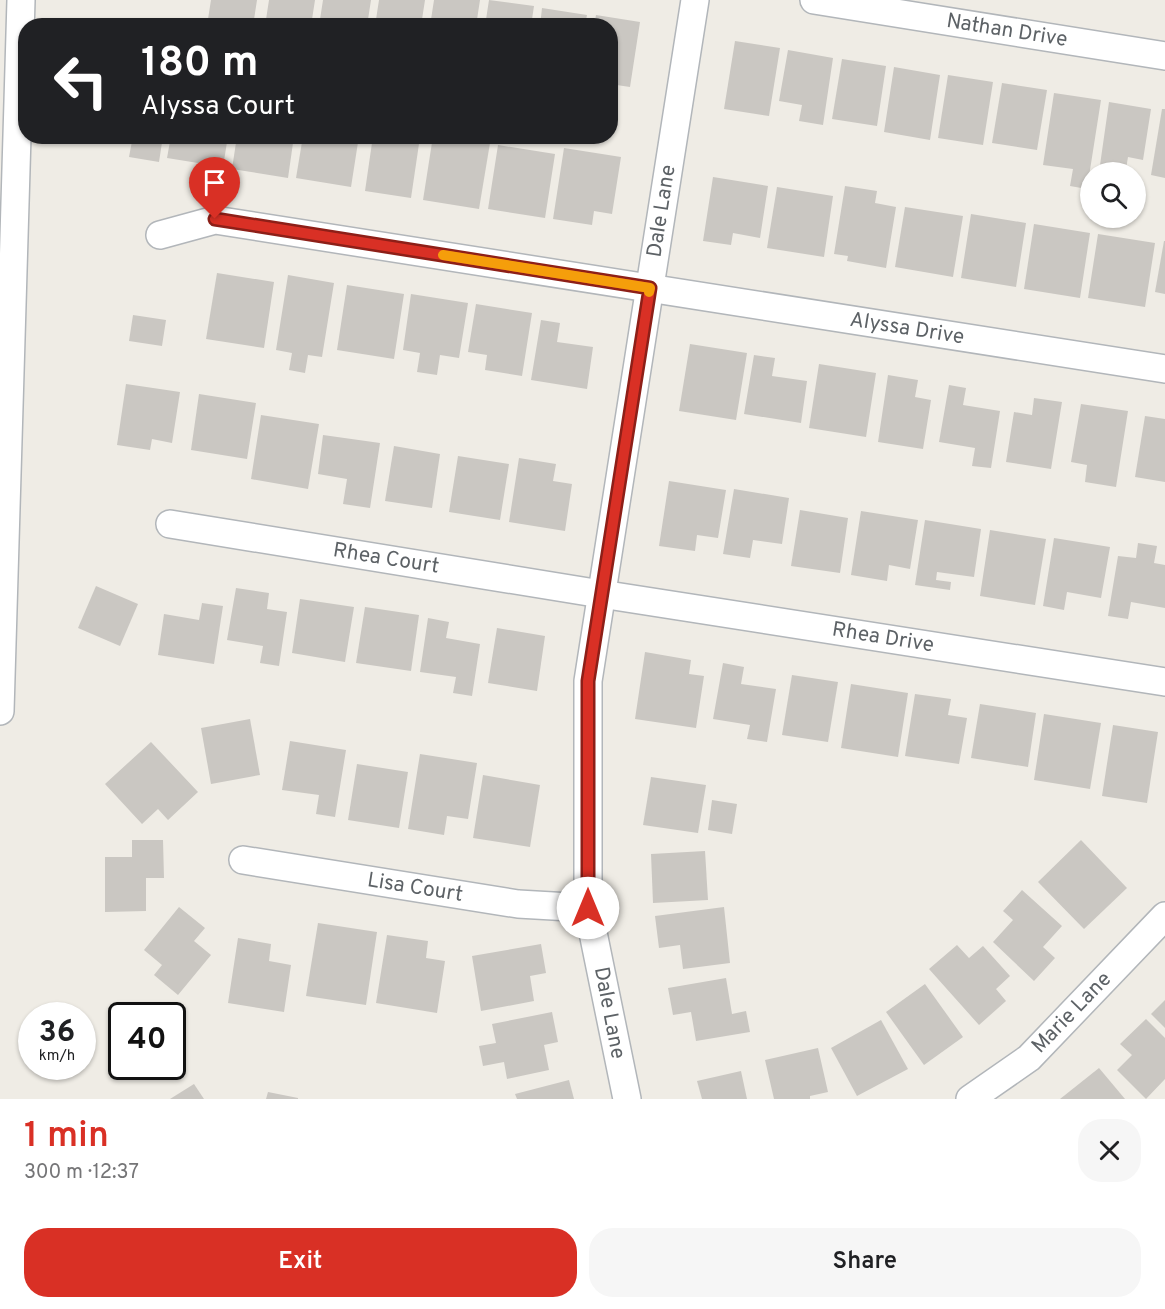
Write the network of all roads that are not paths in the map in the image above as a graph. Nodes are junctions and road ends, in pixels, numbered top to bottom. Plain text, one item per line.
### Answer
1 (21, 0) edge
2 (695, 0) edge
3 (814, 0) edge
4 (20, 18) edge
5 (1165, 56) edge
6 (18, 102) edge
7 (159, 235) dead end
8 (650, 288) junction
9 (1165, 369) edge
10 (170, 524) dead end
11 (601, 594) junction
12 (1165, 682) edge
13 (0, 711) edge
14 (243, 860) dead end
15 (588, 908) junction
16 (1165, 916) edge
17 (627, 1099) edge
18 (970, 1099) edge

1 - 4 street
2 - 8 street, Dale Lane
3 - 5 street, Nathan Drive
6 - 13 street
7 - 8 street, Alyssa Drive
8 - 9 street, Alyssa Drive
8 - 11 street, Dale Lane
10 - 11 street, Rhea Court
11 - 12 street, Rhea Drive
11 - 15 street, Dale Lane
14 - 15 street, Lisa Court
15 - 17 street, Dale Lane
16 - 18 street, Marie Lane

